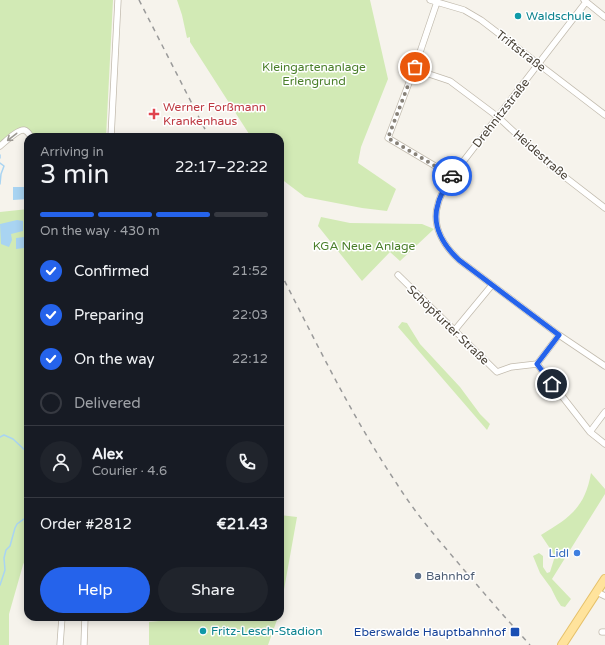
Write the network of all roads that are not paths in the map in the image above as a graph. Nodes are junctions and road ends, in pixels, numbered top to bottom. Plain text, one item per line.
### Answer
1 (118, 0) edge
2 (430, 0) edge
3 (585, 1) edge
4 (437, 2) junction
5 (605, 17) edge
6 (538, 65) junction
7 (414, 69) junction
8 (605, 115) edge
9 (498, 117) junction
10 (28, 133) edge
11 (111, 133) edge
12 (0, 146) edge
13 (452, 176) junction
14 (605, 208) edge
15 (398, 275) dead end
16 (492, 285) junction
17 (454, 331) junction
18 (559, 335) junction
19 (537, 364) junction
20 (605, 366) edge
21 (605, 412) edge
22 (590, 432) junction
23 (605, 444) edge
24 (605, 579) edge
25 (597, 592) junction
26 (605, 596) edge
27 (62, 621) edge
28 (85, 621) edge
29 (60, 645) edge
30 (84, 645) edge
31 (563, 645) edge

1 - 11 street
2 - 4 street, Triftstraße
3 - 5 street
3 - 6 street, Drehnitzstraße
4 - 6 street, Triftstraße
4 - 7 street
6 - 8 street, Triftstraße
6 - 9 street, Drehnitzstraße
7 - 9 street, Heidestraße
7 - 13 street
9 - 13 street, Drehnitzstraße
9 - 14 street, Heidestraße
10 -> 12 street
13 - 16 street, Drehnitzstraße
15 - 17 street, Schöpfurter Straße
16 - 17 street
16 - 18 street, Drehnitzstraße
17 - 19 street, Schöpfurter Straße
18 - 19 street
18 - 20 street, Drehnitzstraße
19 - 22 street
21 - 22 street
22 - 23 street
24 - 25 main road
25 - 26 street
25 - 31 main road
27 - 29 street
28 - 30 street

